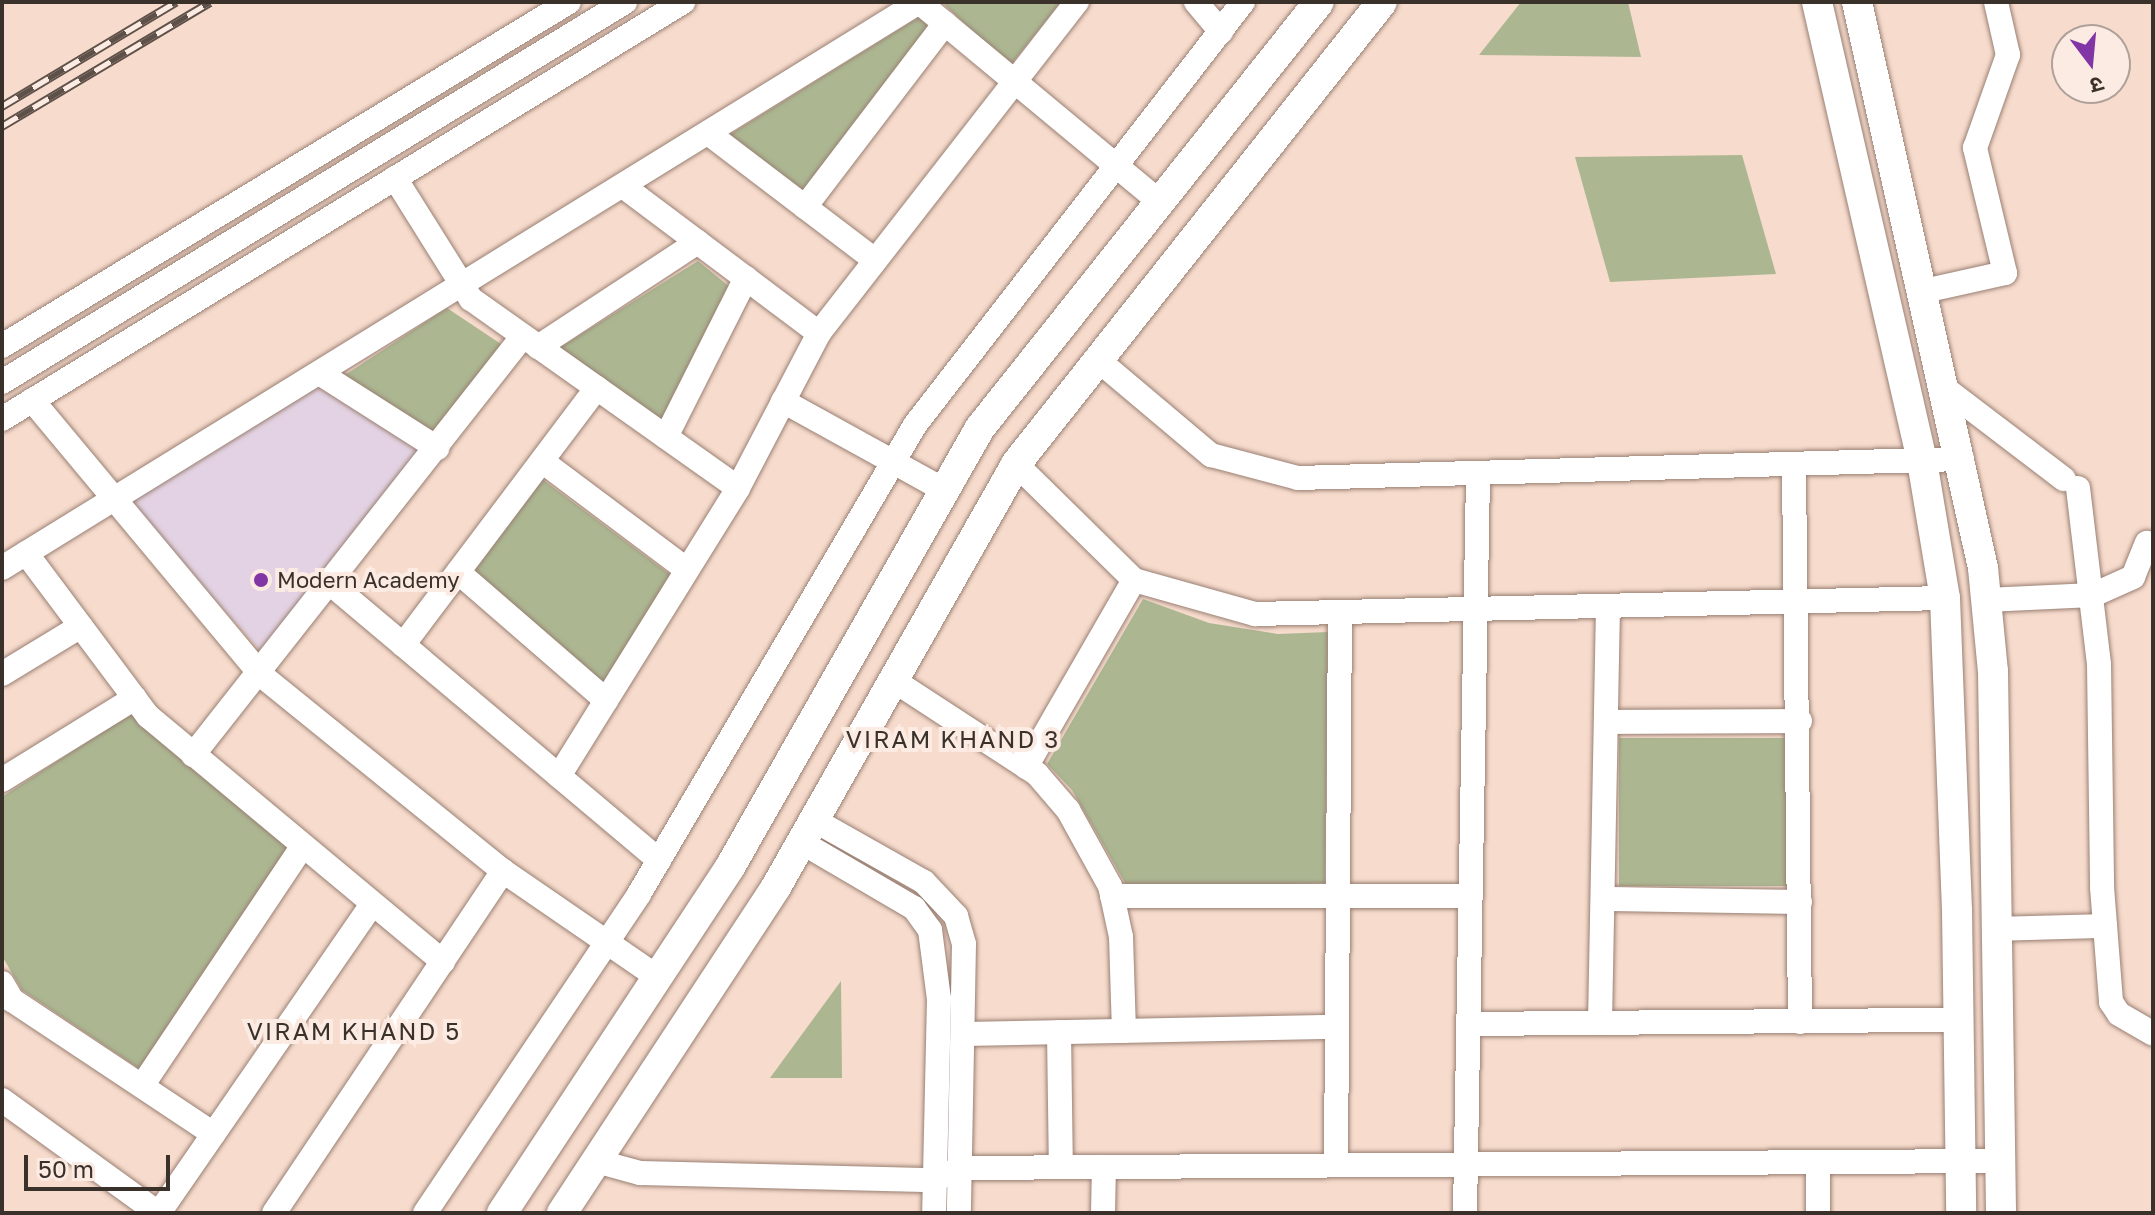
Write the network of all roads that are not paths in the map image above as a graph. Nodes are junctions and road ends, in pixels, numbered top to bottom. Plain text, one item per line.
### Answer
1 (569, 2) edge
2 (625, 2) edge
3 (683, 2) edge
4 (919, 2) edge
5 (1077, 2) edge
6 (1196, 2) edge
7 (1243, 2) edge
8 (1319, 2) edge
9 (1382, 2) edge
10 (1817, 2) edge
11 (1857, 2) edge
12 (1996, 2) edge
13 (945, 23) junction
14 (1221, 32) junction
15 (1013, 81) junction
16 (708, 133) junction
17 (1115, 166) junction
18 (395, 178) junction
19 (623, 186) junction
20 (1159, 201) junction
21 (805, 207) junction
22 (698, 242) junction
23 (875, 260) junction
24 (746, 278) junction
25 (462, 286) junction
26 (1924, 291) junction
27 (819, 333) junction
28 (531, 341) junction
29 (2, 346) edge
30 (1098, 360) junction
31 (321, 374) junction
32 (2, 382) edge
33 (597, 388) junction
34 (1947, 390) junction
35 (32, 400) junction
36 (783, 401) junction
37 (2, 419) edge
38 (666, 437) junction
39 (437, 448) junction
40 (1962, 459) junction
41 (542, 461) junction
42 (893, 461) junction
43 (1922, 461) junction
44 (1016, 464) junction
45 (1794, 467) junction
46 (1478, 473) junction
47 (738, 488) junction
48 (944, 490) junction
49 (113, 501) junction
50 (2147, 543) dead end
51 (26, 553) junction
52 (2, 568) edge
53 (687, 570) junction
54 (458, 572) junction
55 (1134, 580) junction
56 (331, 584) junction
57 (2093, 595) junction
58 (1945, 598) junction
59 (1986, 600) junction
60 (1799, 605) junction
61 (1608, 607) junction
62 (1475, 610) junction
63 (1340, 612) junction
64 (81, 626) junction
65 (403, 645) junction
66 (2, 674) edge
67 (261, 675) junction
68 (893, 680) junction
69 (135, 698) junction
70 (606, 700) junction
71 (1800, 721) junction
72 (1606, 722) junction
73 (193, 755) junction
74 (1026, 767) junction
75 (559, 776) junction
76 (2, 780) edge
77 (807, 831) junction
78 (302, 847) junction
79 (659, 860) junction
80 (503, 871) junction
81 (1112, 896) junction
82 (1338, 896) junction
83 (1471, 896) junction
84 (1603, 899) junction
85 (1800, 902) junction
86 (372, 904) junction
87 (2105, 926) junction
88 (1996, 929) junction
89 (606, 945) junction
90 (443, 962) junction
91 (657, 977) junction
92 (5, 996) edge
93 (1958, 1020) junction
94 (1800, 1022) junction
95 (1600, 1023) junction
96 (1468, 1024) junction
97 (1337, 1027) junction
98 (1124, 1031) junction
99 (1059, 1032) junction
100 (964, 1034) junction
101 (2153, 1034) edge
102 (142, 1086) junction
103 (2, 1100) edge
104 (214, 1134) junction
105 (596, 1161) junction
106 (1960, 1161) junction
107 (2000, 1161) junction
108 (1818, 1162) junction
109 (1466, 1164) junction
110 (1336, 1165) junction
111 (1061, 1167) junction
112 (1104, 1167) junction
113 (961, 1168) junction
114 (934, 1180) junction
115 (159, 1213) edge
116 (274, 1213) edge
117 (425, 1213) edge
118 (502, 1213) edge
119 (562, 1213) edge
120 (934, 1213) edge
121 (959, 1213) edge
122 (1103, 1213) edge
123 (1465, 1213) edge
124 (1818, 1213) edge
125 (1961, 1213) edge
126 (2001, 1213) edge

1 - 29 street
2 - 32 street
3 - 18 street
4 - 13 street
4 - 16 street
5 - 15 street
6 - 14 street
7 - 14 street
8 - 20 street
9 - 30 street
10 - 43 street
11 - 26 street
12 - 26 street
13 - 15 street
13 - 21 street
14 - 17 street
15 - 17 street
15 - 23 street
16 - 19 street
16 - 21 street
17 - 20 street
17 - 42 street
18 - 25 street
18 - 35 street
19 - 22 street
19 - 25 street
20 - 48 street
21 - 23 street
22 - 24 street
22 - 28 street
23 - 27 street
24 - 27 street
24 - 38 street
25 - 28 street
25 - 31 street
26 - 34 street
27 - 36 street
28 - 33 street
28 - 39 street
30 - 44 street
30 - 46 street
31 - 39 street
31 - 49 street
33 - 38 street
33 - 41 street
34 - 40 street
34 - 57 street
35 - 37 street
35 - 49 street
36 - 42 street
36 - 47 street
38 - 47 street
39 - 56 street
40 - 43 street
40 - 59 street
41 - 53 street
41 - 54 street
42 - 48 street
42 - 79 street
43 - 45 street
43 - 58 street
44 - 55 street
44 - 68 street
45 - 46 street
45 - 60 street
46 - 62 street
47 - 53 street
48 - 91 street
49 - 51 street
49 - 67 street
50 - 57 street
51 - 52 street
51 - 64 street
53 - 70 street
54 - 65 street
54 - 70 street
55 - 63 street
55 - 74 street
56 - 65 street
56 - 67 street
57 - 59 street
57 - 87 street
58 - 60 street
58 - 93 street
59 - 88 street
60 - 61 street
60 - 71 street
61 - 62 street
61 - 72 street
62 - 63 street
62 - 83 street
63 - 82 street
64 - 66 street
64 - 69 street
65 - 75 street
67 - 73 street
67 - 80 street
68 - 74 street
68 - 77 street
69 - 73 street
69 - 76 street
70 - 75 street
71 - 72 street
71 - 85 street
72 - 84 street
73 - 78 street
74 - 81 street
75 - 79 street
77 - 100 street
77 - 105 street
77 - 114 street
78 - 86 street
78 - 102 street
79 - 89 street
80 - 89 street
80 - 90 street
81 - 82 street
81 - 98 street
82 - 83 street
82 - 97 street
83 - 96 street
84 - 85 street
84 - 95 street
85 - 94 street
86 - 90 street
86 - 104 street
87 - 88 street
87 - 101 street
88 - 107 street
89 - 91 street
89 - 117 street
90 - 116 street
91 - 118 street
92 - 102 street
93 - 94 street
93 - 106 street
94 - 95 street
95 - 96 street
96 - 109 street
97 - 98 street
97 - 110 street
98 - 99 street
99 - 100 street
99 - 111 street
100 - 113 street
102 - 104 street
103 - 115 street
104 - 115 street
105 - 114 street
105 - 119 street
106 - 107 street
106 - 108 street
106 - 125 street
107 - 126 street
108 - 109 street
108 - 124 street
109 - 110 street
109 - 123 street
110 - 112 street
111 - 112 street
111 - 113 street
112 - 122 street
113 - 114 street
113 - 121 street
114 - 120 street

